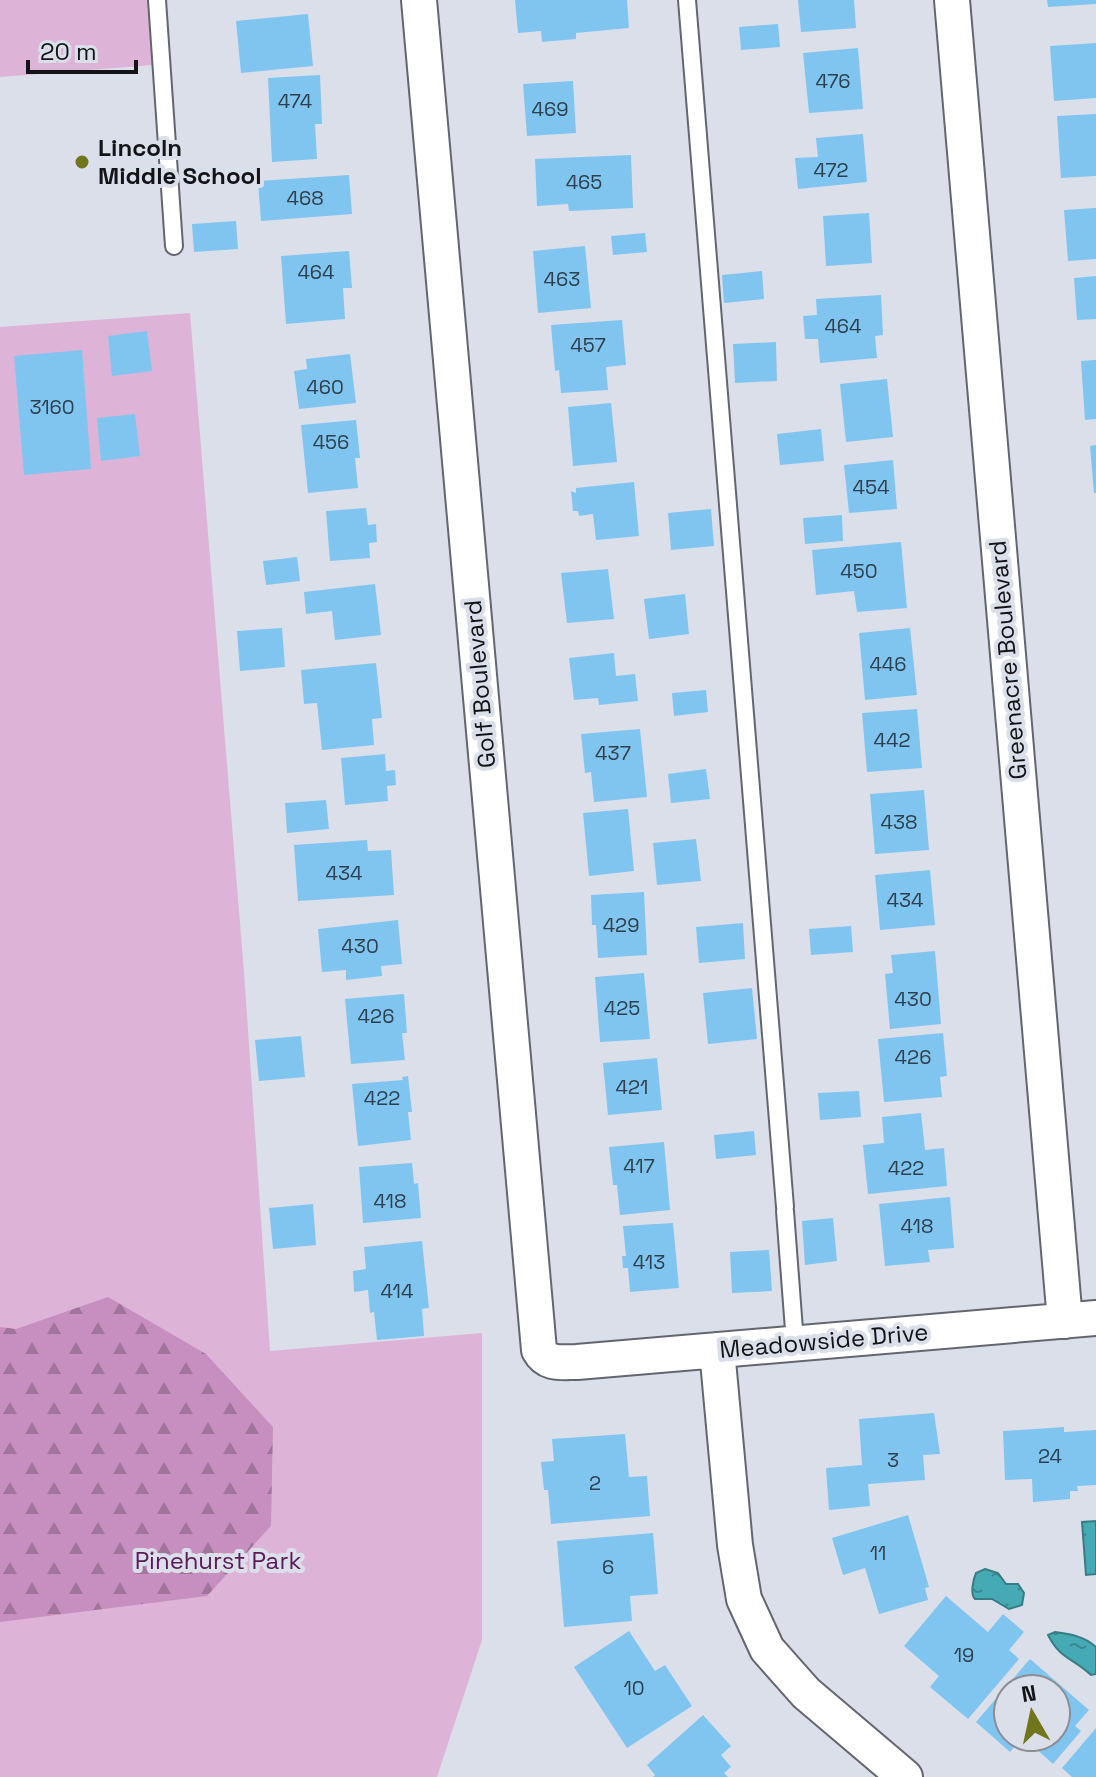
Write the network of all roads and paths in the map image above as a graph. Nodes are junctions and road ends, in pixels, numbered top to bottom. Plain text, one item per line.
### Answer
1 (157, 0) edge
2 (419, 0) edge
3 (687, 0) edge
4 (952, 0) edge
5 (174, 246) dead end
6 (1080, 1319) edge
7 (795, 1343) junction
8 (717, 1350) junction
9 (552, 1362) joint
10 (905, 1777) edge

1 - 5 lane
2 - 9 street, Golf Boulevard
3 - 7 lane
4 - 6 street, Greenacre Boulevard
6 - 7 street, Meadowside Drive
7 - 8 street, Meadowside Drive
8 - 9 street, Meadowside Drive
8 - 10 street

